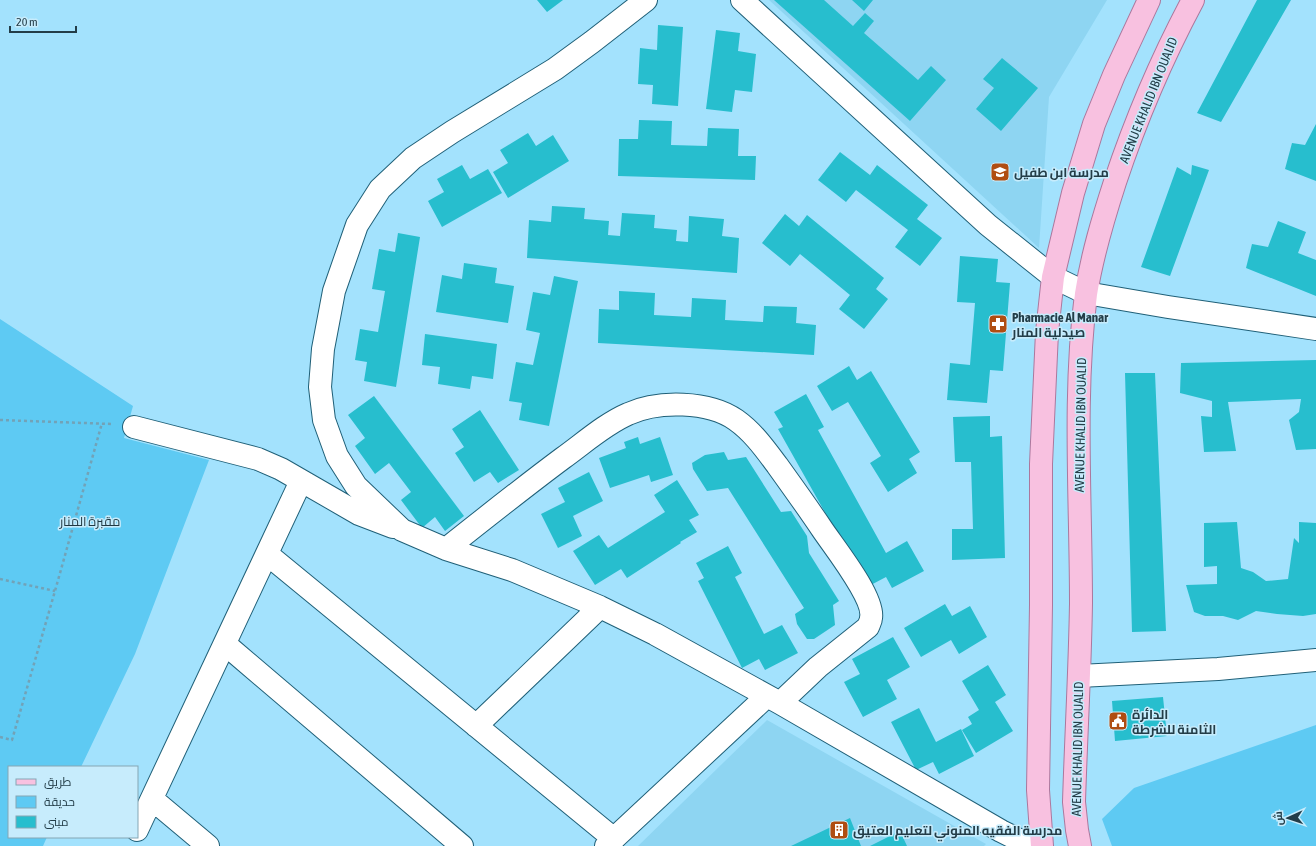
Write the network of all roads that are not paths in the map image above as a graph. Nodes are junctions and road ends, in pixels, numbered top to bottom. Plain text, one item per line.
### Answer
1 (646, 0) edge
2 (742, 0) edge
3 (1149, 0) edge
4 (1193, 0) edge
5 (1053, 277) junction
6 (1086, 293) junction
7 (1316, 329) edge
8 (134, 427) road end
9 (301, 481) junction
10 (402, 530) junction
11 (446, 549) junction
12 (267, 554) junction
13 (600, 607) junction
14 (225, 644) junction
15 (1316, 660) edge
16 (1078, 676) junction
17 (773, 700) junction
18 (476, 726) junction
19 (152, 799) junction
20 (138, 828) edge
21 (610, 843) edge
22 (208, 846) edge
23 (462, 846) edge
24 (1031, 846) edge
25 (1042, 846) edge
26 (1080, 846) edge

1 - 10 street
2 - 5 street
3 - 5 main road
4 - 6 main road, AVENUE KHALID IBN OUALID
5 - 6 street
5 - 25 main road
6 - 7 street
6 - 16 main road, AVENUE KHALID IBN OUALID
8 - 9 street
9 - 10 street
9 - 12 street
10 - 11 street
11 - 13 street
11 - 17 street
12 - 14 street
12 - 18 street
13 - 17 street
13 - 18 street
14 - 19 street
14 - 23 street
15 - 16 street
16 - 26 main road, AVENUE KHALID IBN OUALID
17 - 21 street
17 - 24 street
18 - 21 street
19 - 20 street
19 - 22 street

